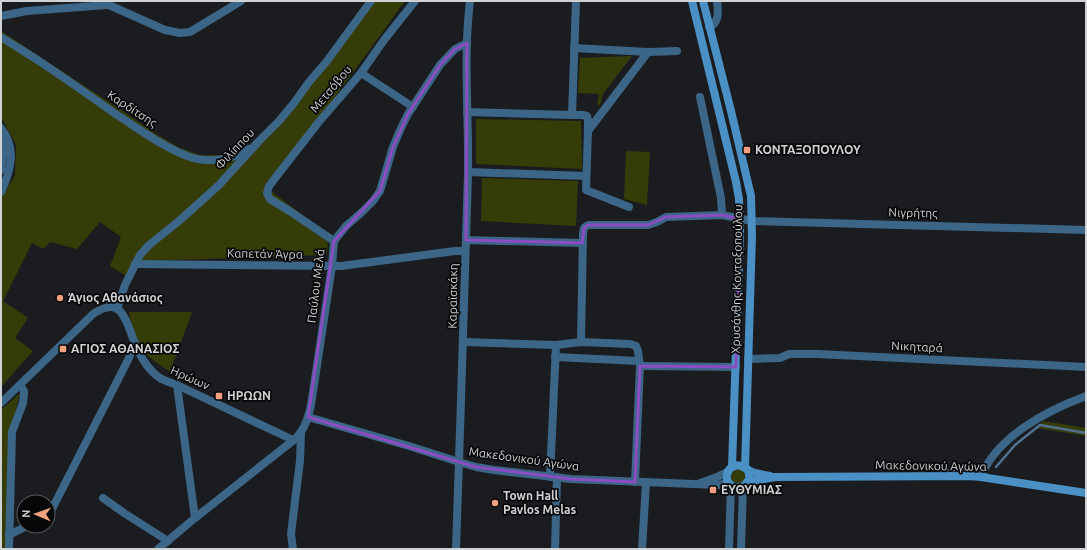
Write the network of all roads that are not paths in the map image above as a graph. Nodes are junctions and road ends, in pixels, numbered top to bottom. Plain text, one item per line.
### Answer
1 (241, 1) edge
2 (372, 1) edge
3 (415, 1) edge
4 (470, 1) edge
5 (576, 1) edge
6 (692, 1) edge
7 (703, 1) edge
8 (717, 1) edge
9 (104, 3) edge
10 (1, 16) edge
11 (709, 26) junction
12 (1, 37) edge
13 (467, 43) junction
14 (574, 48) junction
15 (677, 51) dead end
16 (648, 52) junction
17 (361, 73) junction
18 (700, 97) dead end
19 (413, 107) junction
20 (467, 112) junction
21 (572, 115) junction
22 (1, 128) edge
23 (588, 131) junction
24 (1, 140) edge
25 (259, 141) junction
26 (1, 170) edge
27 (468, 172) junction
28 (586, 176) junction
29 (1, 192) edge
30 (629, 207) dead end
31 (722, 215) junction
32 (740, 219) junction
33 (752, 221) junction
34 (1086, 230) edge
35 (466, 240) junction
36 (334, 241) junction
37 (582, 243) junction
38 (465, 251) junction
39 (135, 264) junction
40 (332, 266) junction
41 (117, 308) junction
42 (464, 342) junction
43 (581, 342) junction
44 (135, 344) junction
45 (556, 345) junction
46 (556, 358) junction
47 (748, 359) junction
48 (639, 363) junction
49 (736, 367) junction
50 (1086, 367) edge
51 (20, 385) junction
52 (177, 385) junction
53 (1086, 396) edge
54 (1, 403) edge
55 (308, 417) junction
56 (301, 433) junction
57 (294, 440) junction
58 (459, 462) junction
59 (730, 469) junction
60 (746, 469) junction
61 (554, 477) junction
62 (775, 477) junction
63 (981, 477) junction
64 (635, 482) junction
65 (646, 483) junction
66 (695, 484) junction
67 (730, 484) junction
68 (745, 484) junction
69 (1086, 493) edge
70 (103, 498) dead end
71 (56, 501) edge
72 (195, 518) junction
73 (16, 532) edge
74 (9, 535) junction
75 (168, 541) junction
76 (9, 549) edge
77 (158, 549) edge
78 (292, 549) edge
79 (456, 549) edge
80 (555, 549) edge
81 (642, 549) edge
82 (729, 549) edge
83 (741, 549) edge

1 - 9 street
2 - 25 street, Φιλίππου
3 - 17 street, Μετσόβου
4 - 13 street
5 - 14 street
6 - 32 main road, Χρυσάνθης Κονταξοπούλου
7 - 11 main road, Χρυσάνθης Κονταξοπούλου
8 - 11 street
9 - 10 street
11 - 33 main road, Χρυσάνθης Κονταξοπούλου
12 - 25 street, Καρδίτσης
13 - 19 street, Παύλου Μελά
13 - 20 street, Καραϊσκάκη
14 - 16 street
14 - 21 street
15 - 16 street
16 - 23 street
17 - 19 street
17 - 36 street, Μετσόβου
18 - 31 street
19 - 36 street, Παύλου Μελά
20 - 21 street
20 - 27 street, Καραϊσκάκη
21 - 23 street
22 - 29 street
23 - 28 street
24 - 26 street
25 - 39 street, Φιλίππου
27 - 28 street
27 - 35 street, Καραϊσκάκη
28 - 30 street
31 - 32 street, Νιγρήτης
31 - 37 street, Νιγρήτης
32 - 33 street, Νιγρήτης
32 - 49 main road, Χρυσάνθης Κονταξοπούλου
33 - 34 street, Νιγρήτης
33 - 47 main road, Χρυσάνθης Κονταξοπούλου
35 - 37 street
35 - 38 street, Καραϊσκάκη
36 - 40 street, Παύλου Μελά
37 - 43 street
38 - 40 street, Καπετάν Άγρα
38 - 42 street, Καραϊσκάκη
39 - 40 street, Καπετάν Άγρα
39 - 41 street, Φιλίππου
40 - 55 street, Παύλου Μελά
41 - 44 street, Ηρώων
41 - 51 street
42 - 45 street
42 - 58 street, Καραϊσκάκη
43 - 45 street
43 - 48 street
44 - 52 street, Ηρώων
44 - 71 street
45 - 46 street
46 - 48 street
46 - 61 street
47 - 50 street, Νικηταρά
47 - 60 main road, Χρυσάνθης Κονταξοπούλου
48 - 49 street
48 - 64 street
49 - 59 main road, Χρυσάνθης Κονταξοπούλου
51 - 54 street
51 - 74 street
52 - 57 street, Ηρώων
52 - 72 street
53 - 63 street
55 - 56 street, Παύλου Μελά
55 - 58 street, Μακεδονικού Αγώνα
56 - 57 street, Παύλου Μελά
56 - 78 street
57 - 72 street, Παύλου Μελά
58 - 61 street, Μακεδονικού Αγώνα
58 - 79 street, Καραϊσκάκη
59 - 60 main road
59 - 66 street, Μακεδονικού Αγώνα
59 - 67 main road
60 - 62 main road
60 - 68 main road
61 - 64 street, Μακεδονικού Αγώνα
61 - 80 street
62 - 63 main road, Μακεδονικού Αγώνα
62 - 68 main road
63 - 69 main road, Μακεδονικού Αγώνα
64 - 65 street, Μακεδονικού Αγώνα
65 - 66 street, Μακεδονικού Αγώνα
65 - 81 street
66 - 67 street, Μακεδονικού Αγώνα
67 - 68 main road
67 - 82 street
68 - 83 street
70 - 75 street
72 - 75 street, Παύλου Μελά
73 - 74 street
74 - 76 street
75 - 77 street, Παύλου Μελά

